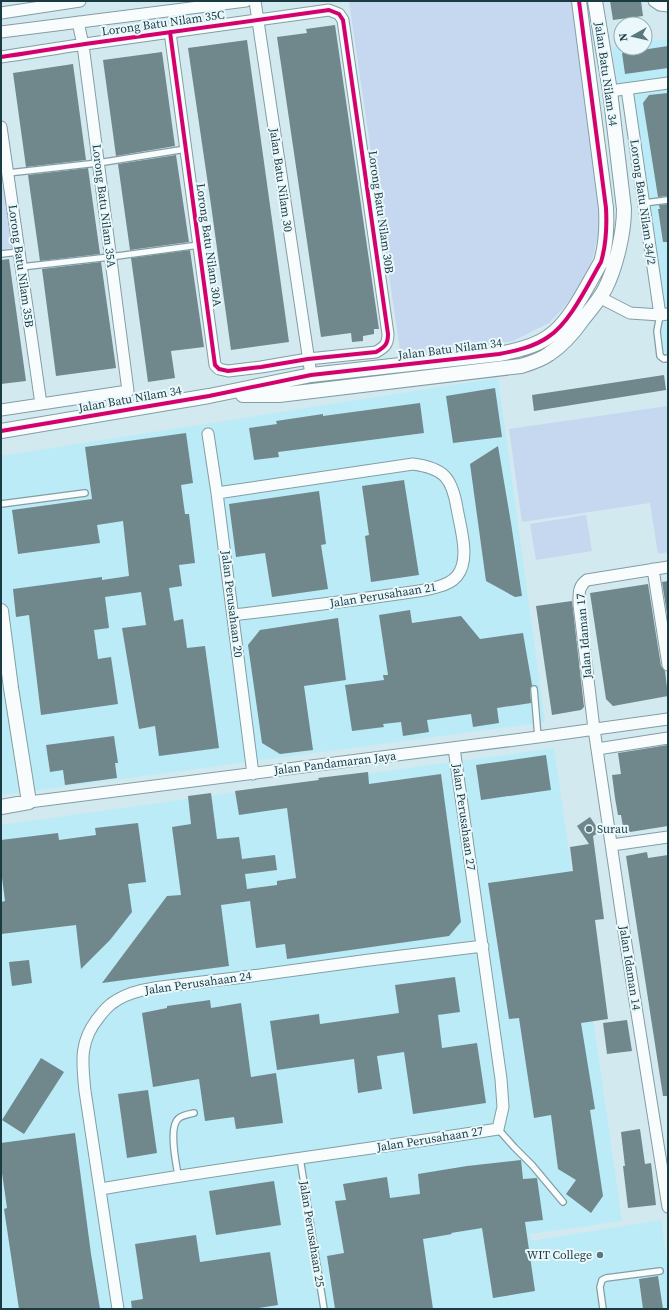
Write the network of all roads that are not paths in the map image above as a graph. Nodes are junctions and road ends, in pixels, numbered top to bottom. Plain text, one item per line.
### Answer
1 (80, 1) edge
2 (246, 1) edge
3 (255, 1) edge
4 (579, 1) edge
5 (595, 1) edge
6 (654, 1) edge
7 (179, 5) edge
8 (668, 6) edge
9 (328, 10) joint
10 (1, 13) edge
11 (257, 21) junction
12 (78, 22) junction
13 (1, 32) edge
14 (170, 32) junction
15 (83, 45) junction
16 (1, 57) edge
17 (668, 83) edge
18 (627, 89) junction
19 (610, 91) junction
20 (1, 128) edge
21 (186, 149) junction
22 (98, 163) junction
23 (6, 179) edge
24 (668, 200) edge
25 (644, 203) junction
26 (199, 245) junction
27 (19, 252) junction
28 (1, 254) edge
29 (110, 257) junction
30 (601, 262) junction
31 (21, 268) junction
32 (600, 297) junction
33 (572, 310) junction
34 (664, 315) edge
35 (668, 358) edge
36 (308, 359) junction
37 (310, 375) junction
38 (364, 384) junction
39 (278, 395) junction
40 (209, 396) junction
41 (41, 404) junction
42 (1, 410) edge
43 (3, 432) edge
44 (208, 434) dead end
45 (85, 493) dead end
46 (217, 493) junction
47 (1, 504) edge
48 (668, 567) edge
49 (653, 569) junction
50 (1, 611) edge
51 (233, 615) junction
52 (668, 665) edge
53 (534, 689) dead end
54 (668, 719) edge
55 (594, 729) junction
56 (538, 737) junction
57 (668, 738) edge
58 (454, 748) junction
59 (597, 749) junction
60 (253, 774) junction
61 (29, 802) junction
62 (1, 807) edge
63 (668, 837) edge
64 (612, 845) junction
65 (483, 946) junction
66 (194, 1112) dead end
67 (498, 1129) junction
68 (300, 1158) junction
69 (178, 1175) junction
70 (101, 1189) junction
71 (563, 1202) dead end
72 (668, 1207) edge
73 (660, 1271) dead end
74 (118, 1309) edge
75 (324, 1309) edge
76 (603, 1309) edge

1 - 10 street
2 - 7 street
3 - 11 street, Jalan Batu Nilam 30
4 - 30 street, Jalan Batu Nilam 34
5 - 19 street, Jalan Batu Nilam 34
6 - 8 street
7 - 12 street
9 - 11 street, Lorong Batu Nilam 35C
9 - 36 street, Lorong Batu Nilam 30B
11 - 14 street, Lorong Batu Nilam 35C
11 - 36 street, Jalan Batu Nilam 30
12 - 13 street
12 - 15 street, Lorong Batu Nilam 35A
14 - 15 street, Lorong Batu Nilam 35C
14 - 21 street, Lorong Batu Nilam 30A
15 - 16 street, Lorong Batu Nilam 35C
15 - 22 street, Lorong Batu Nilam 35A
17 - 18 street
18 - 19 street
18 - 25 street, Lorong Batu Nilam 34/2
19 - 32 street, Jalan Batu Nilam 34
20 - 23 street, Lorong Batu Nilam 35B
21 - 22 lane
21 - 26 street, Lorong Batu Nilam 30A
22 - 23 lane
22 - 29 street, Lorong Batu Nilam 35A
23 - 27 street, Lorong Batu Nilam 35B
24 - 25 lane
25 - 34 street, Lorong Batu Nilam 34/2
26 - 29 lane
26 - 36 street, Lorong Batu Nilam 30A
27 - 28 lane
27 - 31 street, Lorong Batu Nilam 35B
29 - 31 lane
29 - 41 street, Lorong Batu Nilam 35A
30 - 32 street
30 - 33 street, Jalan Batu Nilam 34
31 - 41 street, Lorong Batu Nilam 35B
32 - 33 street
32 - 34 street
32 - 38 street, Jalan Batu Nilam 34
33 - 37 street, Jalan Batu Nilam 34
34 - 35 lane
36 - 37 street, Jalan Batu Nilam 30
37 - 38 street
37 - 39 street
37 - 40 street, Jalan Batu Nilam 34
38 - 39 street, Jalan Batu Nilam 34
39 - 40 street, Jalan Batu Nilam 34
40 - 43 street, Jalan Batu Nilam 34
41 - 42 street
44 - 46 street, Jalan Perusahaan 20
45 - 47 lane
46 - 51 street, Jalan Perusahaan 20
46 - 51 street, Jalan Perusahaan 21
48 - 49 street, Jalan Idaman 17
49 - 52 street
49 - 55 street, Jalan Idaman 17
50 - 61 street
51 - 60 street, Jalan Perusahaan 20
53 - 56 lane
54 - 55 street, Jalan Pandamaran Jaya
55 - 56 street, Jalan Pandamaran Jaya
55 - 59 street, Jalan Idaman 14
56 - 58 street, Jalan Pandamaran Jaya
57 - 59 street
58 - 60 street, Jalan Pandamaran Jaya
58 - 65 street, Jalan Perusahaan 27
59 - 64 street, Jalan Idaman 14
60 - 61 street, Jalan Pandamaran Jaya
61 - 62 street, Jalan Pandamaran Jaya
63 - 64 street
64 - 72 street, Jalan Idaman 14
65 - 67 street, Jalan Perusahaan 27
65 - 70 street, Jalan Perusahaan 24
66 - 69 lane
67 - 68 street, Jalan Perusahaan 27
67 - 71 lane
68 - 69 street, Jalan Perusahaan 27
68 - 75 lane, Jalan Perusahaan 25
69 - 70 street, Jalan Perusahaan 27
70 - 74 street, Jalan Perusahaan 24
73 - 76 lane

